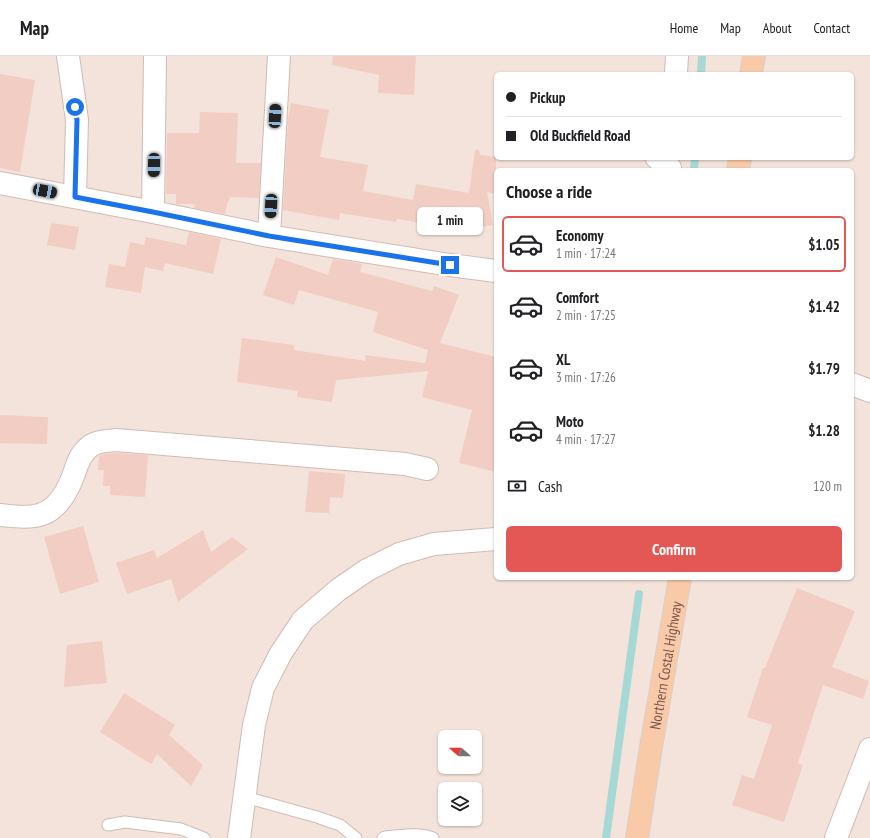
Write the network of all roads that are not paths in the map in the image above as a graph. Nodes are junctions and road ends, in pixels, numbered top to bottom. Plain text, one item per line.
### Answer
1 (68, 56) edge
2 (155, 56) edge
3 (278, 56) edge
4 (677, 56) edge
5 (754, 56) edge
6 (676, 72) edge
7 (751, 72) edge
8 (0, 183) edge
9 (75, 197) junction
10 (153, 212) junction
11 (269, 236) junction
12 (494, 271) edge
13 (854, 385) edge
14 (870, 391) edge
15 (427, 469) dead end
16 (0, 515) edge
17 (494, 539) edge
18 (680, 580) edge
19 (870, 749) edge
20 (650, 753) junction
21 (245, 797) junction
22 (108, 825) dead end
23 (204, 838) edge
24 (239, 838) edge
25 (356, 838) edge
26 (383, 838) edge
27 (433, 838) edge
28 (637, 838) edge
29 (647, 838) edge
30 (836, 838) edge

1 - 9 street
2 - 10 street
3 - 11 street
4 - 6 street
5 - 7 main road
8 - 9 street
9 - 10 street
10 - 11 street
11 - 12 street
13 - 14 street
15 - 16 street
17 - 21 street
18 - 20 main road, Northern Costal Highway
19 - 30 street
20 - 28 main road
20 - 29 main road
21 - 24 street
21 - 25 lane
22 - 23 lane
26 - 27 lane

